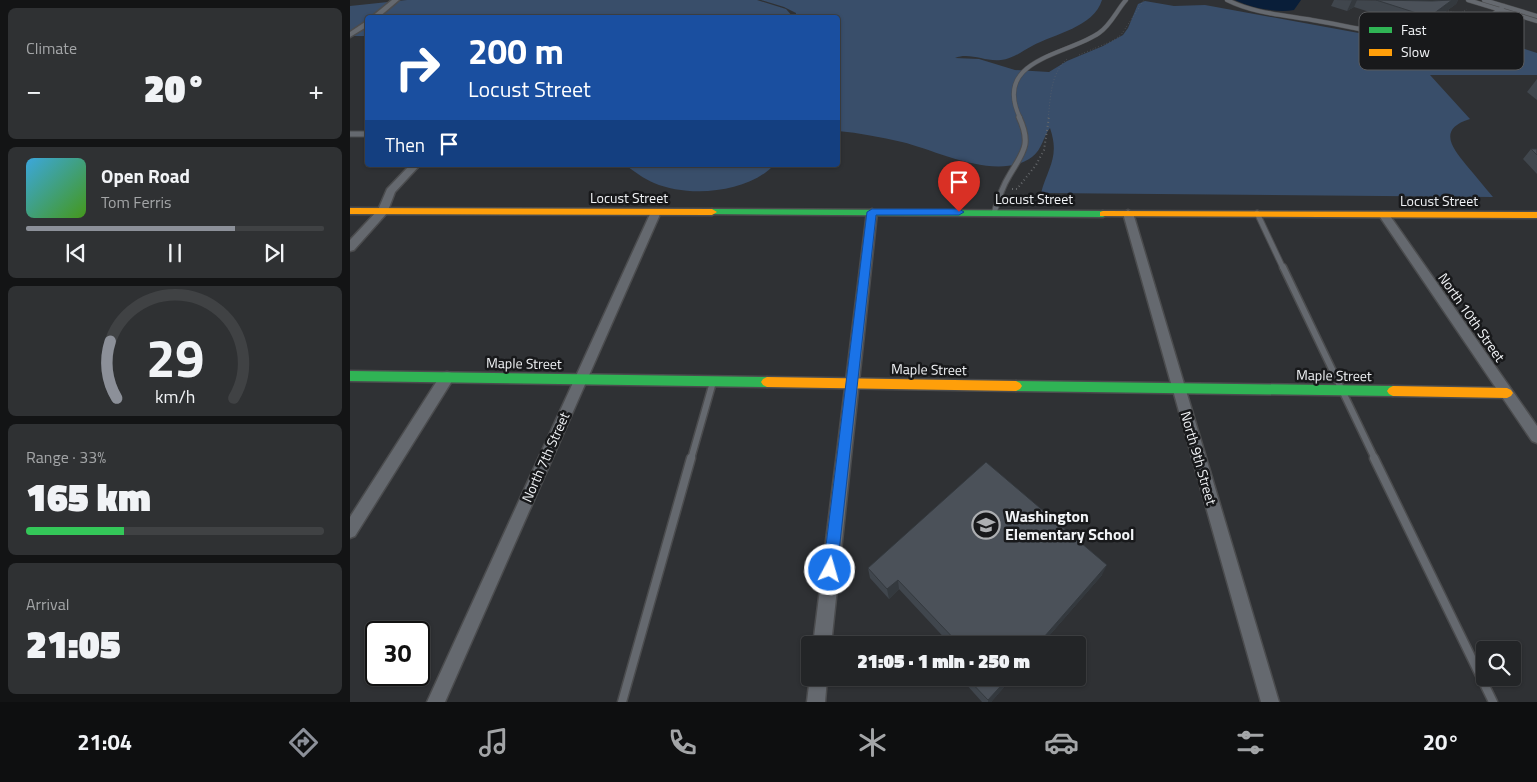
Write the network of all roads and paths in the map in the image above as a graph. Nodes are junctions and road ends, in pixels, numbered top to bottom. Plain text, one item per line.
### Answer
1 (396, 0) edge
2 (1121, 0) edge
3 (1126, 0) edge
4 (1144, 0) edge
5 (1227, 0) edge
6 (1468, 0) edge
7 (1484, 0) edge
8 (1477, 3) junction
9 (1504, 6) junction
10 (1441, 9) edge
11 (1117, 10) junction
12 (1500, 10) junction
13 (1452, 12) edge
14 (1463, 12) edge
15 (1497, 12) edge
16 (1507, 12) edge
17 (1524, 12) edge
18 (1524, 12) edge
19 (377, 15) edge
20 (1524, 16) edge
21 (1537, 16) edge
22 (1537, 20) edge
23 (365, 24) edge
24 (1359, 27) edge
25 (350, 35) edge
26 (1077, 56) dead end
27 (1072, 58) dead end
28 (350, 134) edge
29 (365, 134) edge
30 (413, 167) edge
31 (1003, 189) junction
32 (350, 210) edge
33 (383, 211) junction
34 (656, 212) junction
35 (872, 212) junction
36 (994, 212) junction
37 (1128, 213) junction
38 (1257, 213) junction
39 (1384, 215) junction
40 (1537, 216) edge
41 (350, 247) edge
42 (350, 376) edge
43 (448, 377) junction
44 (580, 379) junction
45 (714, 381) junction
46 (851, 383) junction
47 (1179, 388) junction
48 (1341, 390) junction
49 (1507, 393) junction
50 (1537, 436) edge
51 (350, 531) edge
52 (823, 636) edge
53 (817, 686) edge
54 (436, 702) edge
55 (622, 702) edge
56 (816, 702) edge
57 (1270, 702) edge
58 (1493, 702) edge

1 - 19 street
2 - 11 lane
3 - 11 lane
4 - 26 path
5 - 24 lane
6 - 8 lane
7 - 9 lane
8 - 12 lane
8 - 14 path
9 - 12 lane
9 - 18 lane
10 - 13 path
11 - 31 lane
12 - 15 lane
12 - 16 lane
17 - 21 lane
20 - 22 lane
23 - 25 street
27 - 31 path
28 - 29 lane
30 - 33 street
31 - 36 lane
32 - 33 street, Locust Street
33 - 34 street, Locust Street
33 - 41 street
34 - 35 street, Locust Street
34 - 44 street, North 7th Street
35 - 36 street, Locust Street
35 - 46 street
36 - 37 street, Locust Street
37 - 38 street, Locust Street
37 - 47 street, North 9th Street
38 - 39 street, Locust Street
38 - 48 lane
39 - 40 street, Locust Street
39 - 49 street, North 10th Street
42 - 43 street, Maple Street
43 - 44 street, Maple Street
43 - 51 street
44 - 45 street, Maple Street
44 - 54 street, North 7th Street
45 - 46 street, Maple Street
45 - 55 lane
46 - 47 street, Maple Street
46 - 52 street
47 - 48 street, Maple Street
47 - 57 street, North 9th Street
48 - 49 street, Maple Street
48 - 58 lane
49 - 50 street, North 10th Street
53 - 56 street

